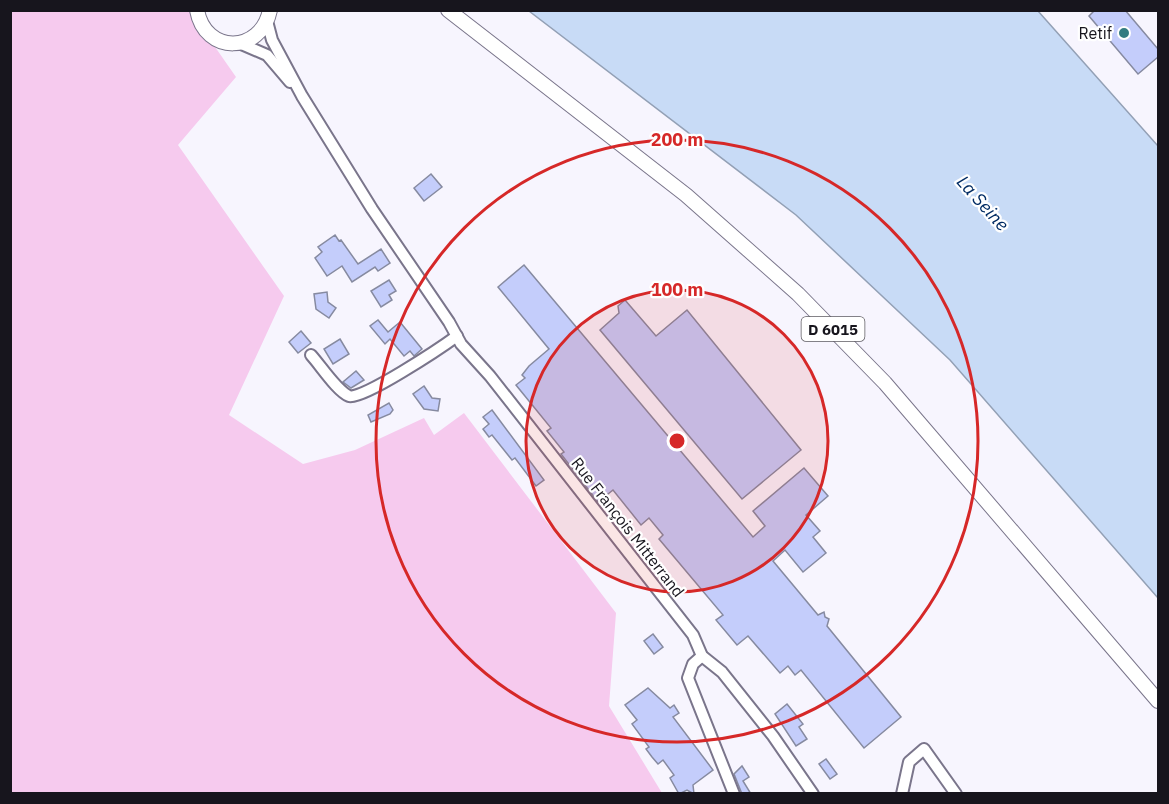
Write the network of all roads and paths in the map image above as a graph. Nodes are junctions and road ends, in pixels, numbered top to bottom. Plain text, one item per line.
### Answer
1 (197, 10) edge
2 (449, 11) edge
3 (269, 13) edge
4 (239, 43) junction
5 (302, 96) junction
6 (457, 336) junction
7 (311, 355) dead end
8 (702, 656) junction
9 (1158, 701) edge
10 (734, 794) edge
11 (813, 794) edge
12 (902, 794) edge
13 (956, 794) edge

1 - 4 main road
2 - 9 main road, D 6015
3 - 4 main road
3 - 5 street
4 - 5 street
5 - 6 street, Rue François Mitterrand
6 - 7 street
6 - 8 street, Rue François Mitterrand
8 - 10 street
8 - 11 street, Rue François Mitterrand
12 - 13 street

